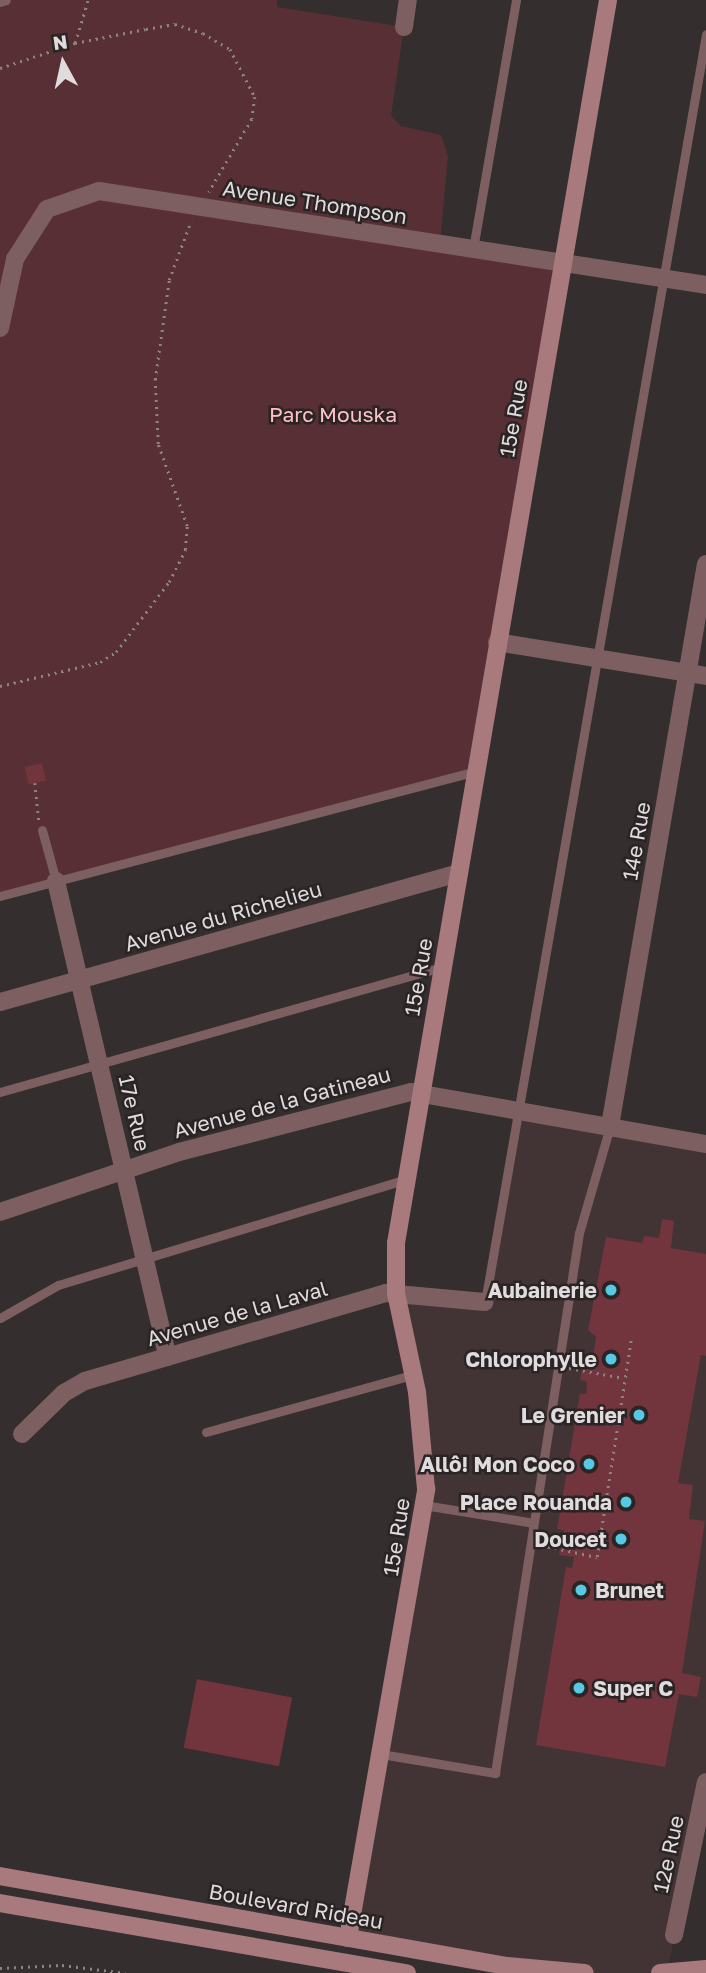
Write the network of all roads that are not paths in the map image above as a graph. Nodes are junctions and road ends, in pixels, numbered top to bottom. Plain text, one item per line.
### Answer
1 (6, 0) edge
2 (408, 0) edge
3 (516, 0) edge
4 (608, 0) edge
5 (0, 2) edge
6 (404, 27) dead end
7 (706, 34) edge
8 (473, 251) junction
9 (564, 260) junction
10 (663, 277) junction
11 (706, 285) edge
12 (0, 328) edge
13 (706, 564) edge
14 (497, 642) junction
15 (597, 658) junction
16 (687, 673) junction
17 (706, 676) edge
18 (475, 771) junction
19 (42, 830) dead end
20 (459, 873) junction
21 (56, 881) junction
22 (0, 896) edge
23 (443, 967) junction
24 (77, 980) junction
25 (0, 1002) edge
26 (100, 1065) junction
27 (0, 1092) edge
28 (422, 1092) junction
29 (519, 1107) junction
30 (610, 1126) junction
31 (706, 1144) edge
32 (125, 1171) junction
33 (407, 1179) junction
34 (0, 1212) edge
35 (141, 1259) junction
36 (396, 1293) junction
37 (485, 1301) joint
38 (0, 1318) edge
39 (167, 1357) junction
40 (412, 1375) junction
41 (206, 1432) dead end
42 (22, 1434) dead end
43 (424, 1505) junction
44 (534, 1523) junction
45 (381, 1754) junction
46 (706, 1782) edge
47 (0, 1876) edge
48 (0, 1903) edge
49 (674, 1935) dead end
50 (348, 1938) junction
51 (344, 1968) edge
52 (706, 1969) edge
53 (407, 1973) edge
54 (585, 1973) edge
55 (660, 1973) edge

1 - 5 lane
2 - 6 street
3 - 8 lane
4 - 9 street, 15e Rue
7 - 10 lane
8 - 9 street, Avenue Thompson
8 - 12 street, Avenue Thompson
9 - 10 street, Avenue Thompson
9 - 14 street, 15e Rue
10 - 11 street, Avenue Thompson
10 - 15 lane
13 - 16 street, 14e Rue
14 - 15 street
14 - 18 street, 15e Rue
15 - 16 street
15 - 29 lane
16 - 17 street
16 - 30 street, 14e Rue
18 - 20 street, 15e Rue
18 - 21 lane
19 - 21 lane
20 - 23 street, 15e Rue
20 - 24 street, Avenue du Richelieu
21 - 22 lane
21 - 24 street, 17e Rue
23 - 26 lane
23 - 28 street, 15e Rue
24 - 25 street, Avenue du Richelieu
24 - 26 street, 17e Rue
26 - 27 lane
26 - 32 street, 17e Rue
28 - 29 street, Avenue de la Gatineau
28 - 32 street, Avenue de la Gatineau
28 - 33 street, 15e Rue
29 - 30 street, Avenue de la Gatineau
29 - 37 lane
30 - 31 street, Avenue de la Gatineau
30 - 44 lane
32 - 34 street, Avenue de la Gatineau
32 - 35 street, 17e Rue
33 - 35 lane
33 - 36 street, 15e Rue
35 - 38 lane
35 - 39 street, 17e Rue
36 - 37 street, Avenue de la Laval
36 - 39 street, Avenue de la Laval
36 - 40 street, 15e Rue
39 - 42 street, Avenue de la Laval
40 - 41 lane
40 - 43 street, 15e Rue
43 - 44 lane
43 - 45 street, 15e Rue
44 - 45 lane
45 - 50 street, 15e Rue
46 - 49 street, 12e Rue
47 - 50 street, Boulevard Rideau
48 - 51 street
50 - 51 street, 15e Rue
50 - 54 street, Boulevard Rideau
51 - 53 street
52 - 55 street

